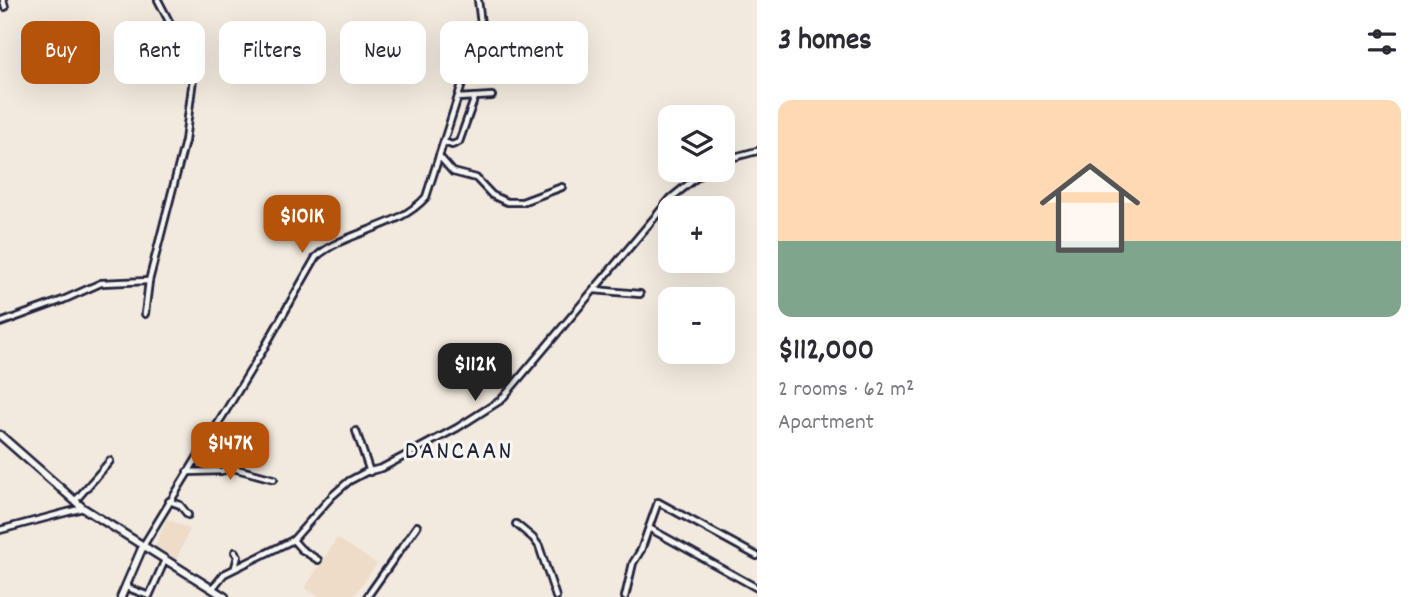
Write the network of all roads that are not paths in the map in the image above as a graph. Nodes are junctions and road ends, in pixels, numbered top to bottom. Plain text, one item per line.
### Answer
1 (3, 0) edge
2 (158, 0) edge
3 (478, 0) edge
4 (5, 8) dead end
5 (492, 96) dead end
6 (475, 97) junction
7 (458, 98) junction
8 (444, 142) junction
9 (757, 150) edge
10 (439, 156) junction
11 (735, 156) edge
12 (691, 182) edge
13 (562, 187) dead end
14 (149, 281) junction
15 (594, 290) junction
16 (640, 294) dead end
17 (145, 314) dead end
18 (0, 323) edge
19 (356, 431) dead end
20 (0, 435) edge
21 (110, 461) dead end
22 (186, 472) junction
23 (370, 472) junction
24 (272, 477) dead end
25 (169, 500) junction
26 (75, 501) junction
27 (83, 508) junction
28 (188, 515) dead end
29 (516, 524) dead end
30 (417, 526) dead end
31 (649, 528) junction
32 (0, 530) edge
33 (293, 540) junction
34 (143, 546) junction
35 (244, 550) dead end
36 (757, 556) edge
37 (165, 560) junction
38 (318, 560) dead end
39 (235, 568) junction
40 (126, 587) junction
41 (212, 589) junction
42 (757, 589) edge
43 (121, 597) edge
44 (225, 597) edge
45 (367, 597) edge
46 (556, 597) edge
47 (625, 597) edge

1 - 4 street
2 - 14 street
3 - 7 street
5 - 6 street
6 - 7 street
6 - 8 street
7 - 8 street
8 - 10 street
9 - 11 street
10 - 13 street
10 - 22 street
12 - 15 street
14 - 17 street
14 - 18 street
15 - 16 street
15 - 23 street
19 - 23 street
20 - 26 street
21 - 26 street
22 - 24 street
22 - 25 street
23 - 33 street
25 - 28 street
25 - 34 street
26 - 27 street
27 - 32 street
27 - 34 street
29 - 46 street
30 - 45 street
31 - 36 street
31 - 42 street
31 - 47 street
33 - 38 street
33 - 39 street
34 - 37 street
34 - 40 street
35 - 39 street
37 - 40 street
37 - 41 street
39 - 41 street
40 - 43 street
41 - 44 street

